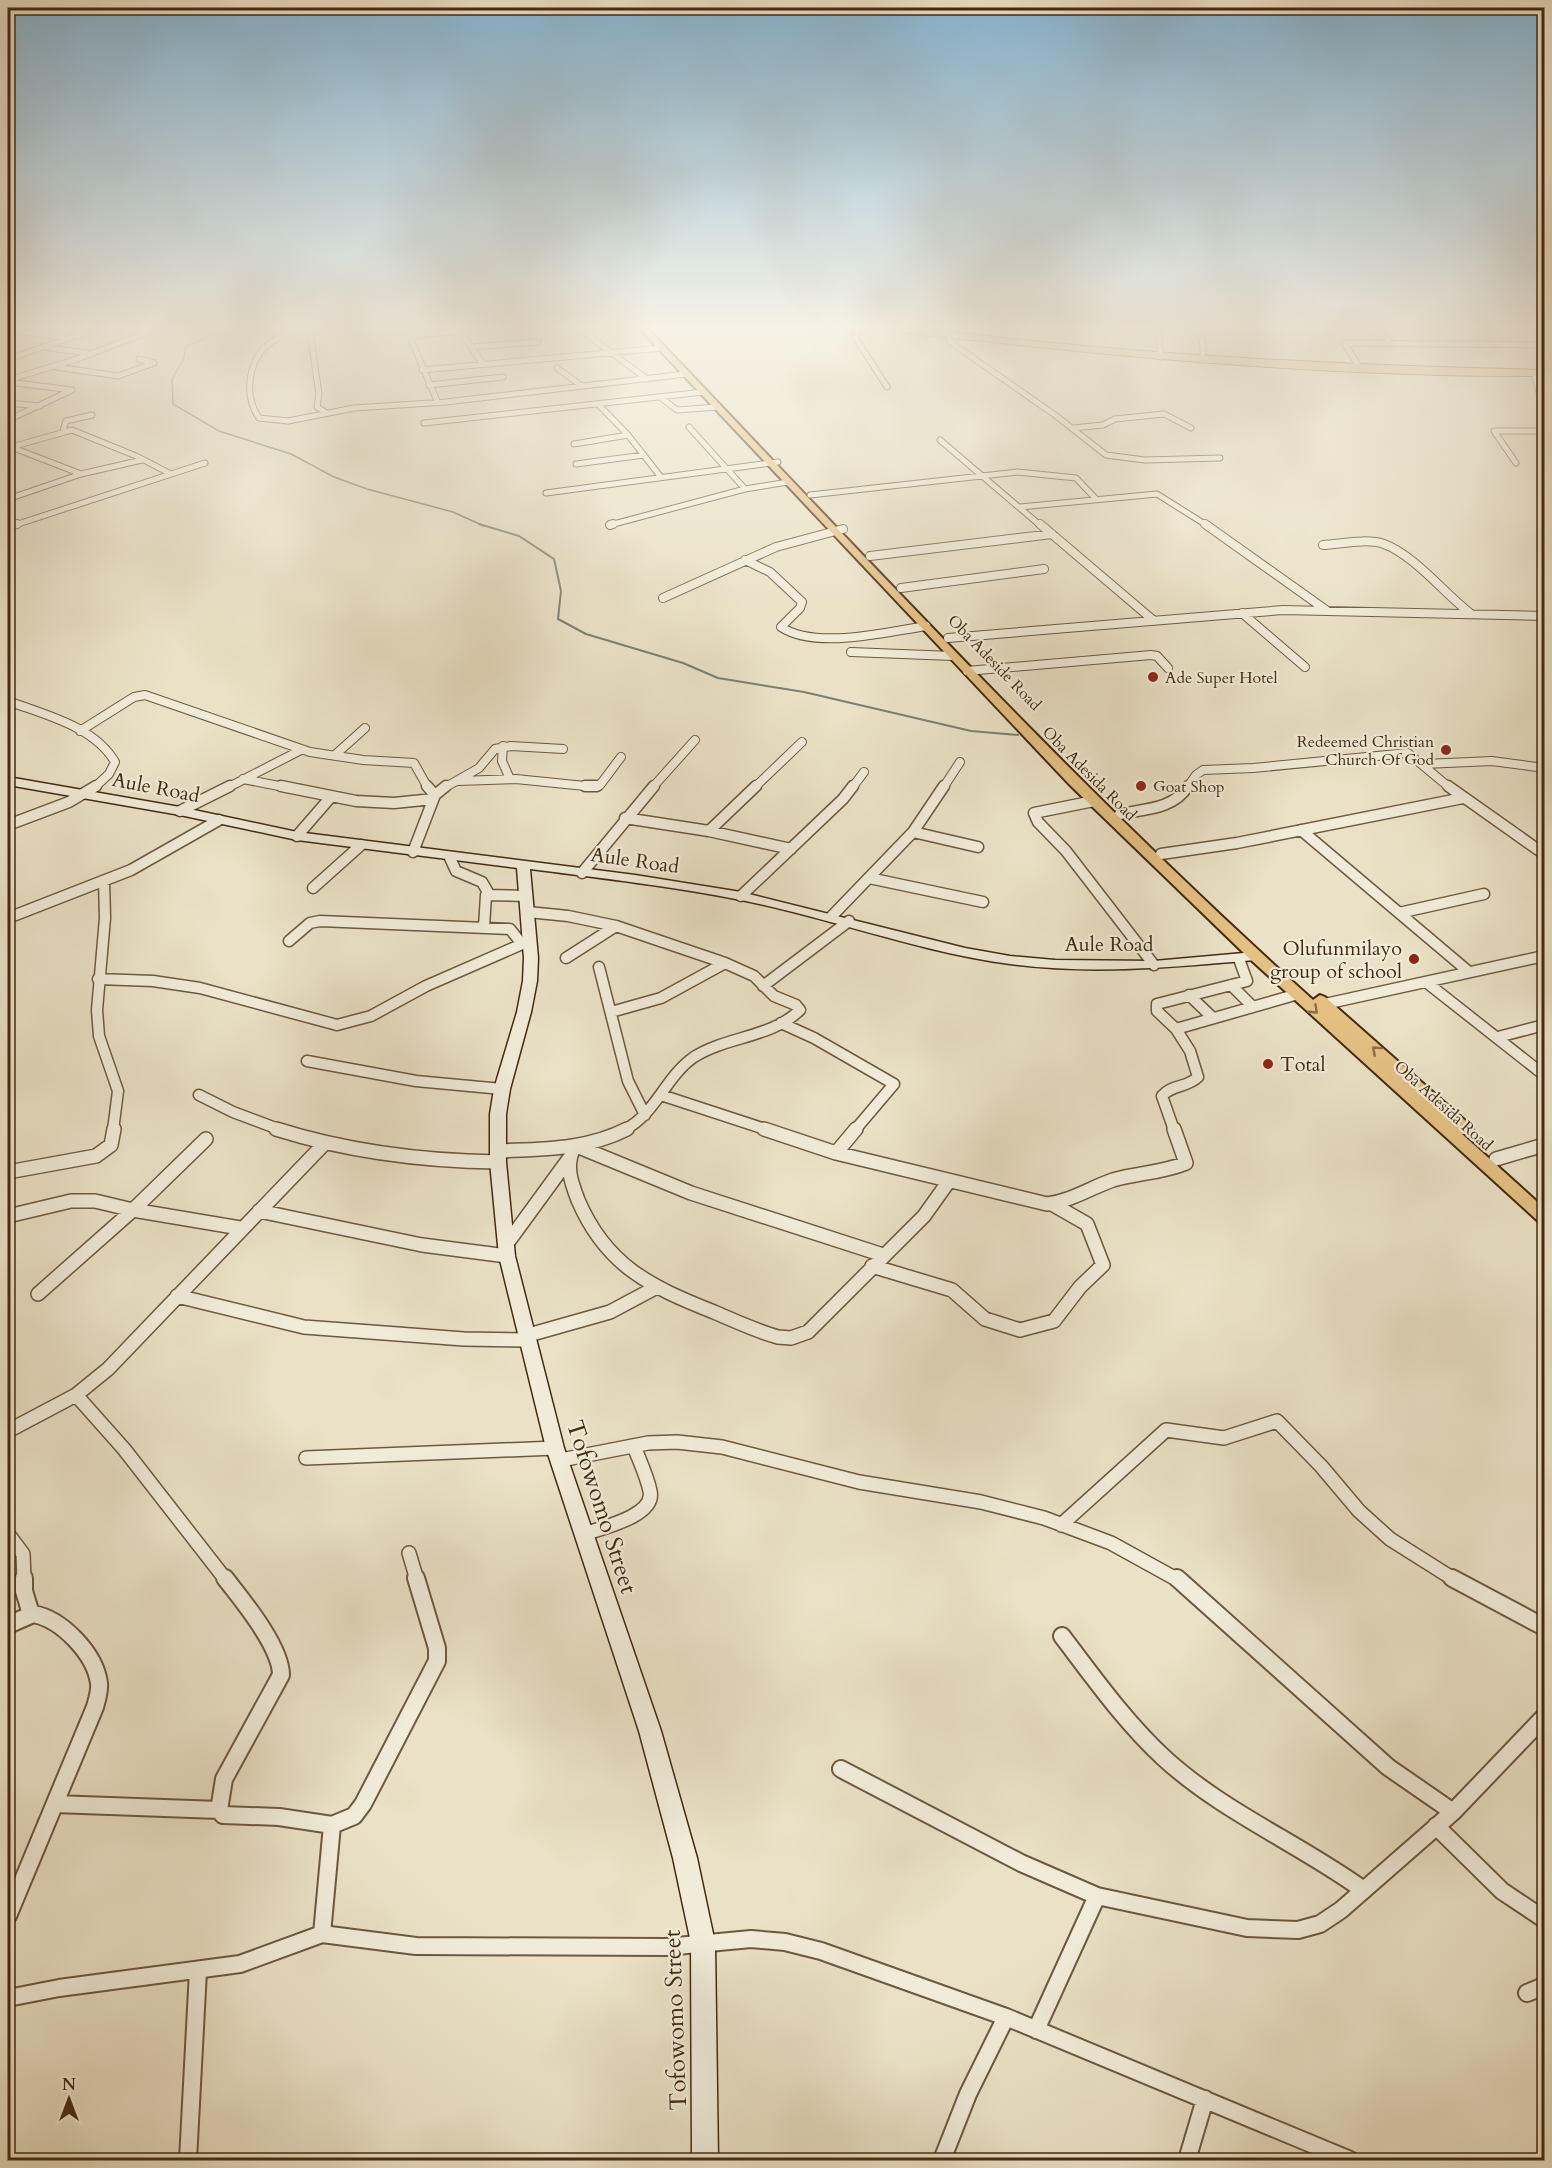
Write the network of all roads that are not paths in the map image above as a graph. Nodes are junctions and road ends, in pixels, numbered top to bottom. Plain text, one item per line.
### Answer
1 (64, 426) edge
2 (619, 426) edge
3 (740, 426) edge
4 (1070, 426) edge
5 (1085, 426) edge
6 (1187, 426) edge
7 (689, 427) dead end
8 (1073, 428) junction
9 (1191, 428) dead end
10 (1545, 430) edge
11 (63, 431) junction
12 (628, 435) junction
13 (940, 440) dead end
14 (574, 444) dead end
15 (9, 447) edge
16 (644, 455) junction
17 (1220, 458) dead end
18 (142, 460) junction
19 (774, 462) junction
20 (205, 463) dead end
21 (1516, 463) dead end
22 (576, 464) dead end
23 (724, 468) junction
24 (81, 474) junction
25 (171, 474) junction
26 (660, 476) junction
27 (982, 476) junction
28 (788, 482) junction
29 (745, 489) junction
30 (15, 490) dead end
31 (23, 493) junction
32 (546, 493) dead end
33 (813, 494) junction
34 (8, 499) edge
35 (1096, 499) junction
36 (1020, 507) junction
37 (610, 525) dead end
38 (8, 527) edge
39 (838, 530) junction
40 (1052, 534) junction
41 (1323, 545) dead end
42 (870, 556) junction
43 (745, 560) junction
44 (1044, 569) dead end
45 (901, 588) junction
46 (663, 598) dead end
47 (1326, 610) junction
48 (1242, 613) junction
49 (1471, 614) junction
50 (1545, 616) edge
51 (1153, 620) junction
52 (926, 626) junction
53 (948, 638) junction
54 (851, 652) dead end
55 (953, 656) junction
56 (1305, 667) dead end
57 (1168, 668) dead end
58 (973, 671) junction
59 (8, 701) edge
60 (365, 728) dead end
61 (80, 731) junction
62 (695, 740) dead end
63 (802, 742) dead end
64 (503, 746) junction
65 (563, 749) dead end
66 (299, 751) junction
67 (335, 755) junction
68 (621, 758) dead end
69 (960, 762) dead end
70 (1424, 764) junction
71 (1545, 768) edge
72 (864, 772) dead end
73 (243, 779) junction
74 (510, 779) junction
75 (1080, 780) junction
76 (8, 781) edge
77 (455, 781) junction
78 (85, 794) junction
79 (434, 797) junction
80 (330, 798) junction
81 (1463, 798) junction
82 (1094, 801) junction
83 (180, 811) junction
84 (1120, 814) junction
85 (625, 818) junction
86 (219, 820) junction
87 (8, 825) edge
88 (1301, 830) junction
89 (709, 831) junction
90 (913, 832) junction
91 (297, 836) junction
92 (361, 845) junction
93 (978, 847) dead end
94 (1540, 848) edge
95 (791, 849) junction
96 (413, 852) junction
97 (1161, 854) junction
98 (1545, 854) edge
99 (450, 858) junction
100 (523, 866) junction
101 (582, 873) junction
102 (869, 879) junction
103 (104, 881) junction
104 (313, 888) dead end
105 (489, 894) junction
106 (1484, 894) dead end
107 (741, 896) junction
108 (983, 902) dead end
109 (527, 904) junction
110 (1399, 913) junction
111 (831, 916) junction
112 (8, 918) edge
113 (849, 921) junction
114 (616, 926) junction
115 (484, 927) junction
116 (289, 941) dead end
117 (526, 943) junction
118 (1255, 956) junction
119 (1545, 956) edge
120 (566, 958) dead end
121 (1239, 959) junction
122 (725, 963) junction
123 (1154, 965) junction
124 (599, 968) dead end
125 (1469, 972) junction
126 (98, 979) junction
127 (1426, 982) junction
128 (1231, 985) junction
129 (763, 986) junction
130 (1298, 994) junction
131 (1189, 995) junction
132 (1325, 1004) junction
133 (1252, 1007) junction
134 (611, 1012) junction
135 (1213, 1018) junction
136 (781, 1023) junction
137 (1545, 1025) edge
138 (1176, 1029) junction
139 (1498, 1037) junction
140 (308, 1061) dead end
141 (1545, 1075) edge
142 (502, 1089) junction
143 (199, 1095) dead end
144 (661, 1095) junction
145 (645, 1115) junction
146 (206, 1139) dead end
147 (1468, 1140) junction
148 (325, 1143) junction
149 (1545, 1145) edge
150 (576, 1147) junction
151 (836, 1153) junction
152 (498, 1157) junction
153 (1496, 1159) junction
154 (568, 1160) junction
155 (8, 1172) edge
156 (949, 1181) junction
157 (1545, 1202) edge
158 (1052, 1204) junction
159 (133, 1210) junction
160 (259, 1211) junction
161 (8, 1216) edge
162 (1545, 1217) edge
163 (240, 1228) junction
164 (506, 1251) junction
165 (884, 1255) junction
166 (872, 1266) junction
167 (655, 1288) junction
168 (38, 1294) dead end
169 (177, 1296) junction
170 (526, 1338) junction
171 (76, 1395) junction
172 (8, 1431) edge
173 (634, 1446) junction
174 (558, 1454) junction
175 (306, 1458) dead end
176 (1061, 1525) junction
177 (8, 1534) edge
178 (584, 1534) junction
179 (409, 1553) dead end
180 (31, 1614) junction
181 (8, 1625) edge
182 (1545, 1627) edge
183 (1062, 1636) dead end
184 (1545, 1717) edge
185 (841, 1769) dead end
186 (55, 1804) junction
187 (219, 1810) junction
188 (1453, 1812) junction
189 (332, 1825) junction
190 (1436, 1826) junction
191 (1362, 1889) junction
192 (1097, 1896) junction
193 (8, 1916) edge
194 (1545, 1919) edge
195 (322, 1934) junction
196 (703, 1943) junction
197 (198, 1971) junction
198 (1545, 1986) edge
199 (1527, 1993) dead end
200 (8, 1998) edge
201 (1006, 2017) junction
202 (1036, 2030) junction
203 (1205, 2099) junction
204 (188, 2160) edge
205 (705, 2160) edge
206 (942, 2160) edge
207 (1187, 2160) edge
208 (1350, 2160) edge

1 - 11 street
2 - 12 street
3 - 19 main road, Oba Adesida Road
4 - 8 street
5 - 8 street
6 - 9 street
7 - 23 street
8 - 17 street
10 - 21 street
11 - 15 street
11 - 18 street
12 - 14 street
12 - 16 street
13 - 27 street
15 - 24 street
16 - 22 street
16 - 26 street
18 - 24 street
18 - 25 street
19 - 23 street
19 - 28 main road, Oba Adesida Road
19 - 33 main road, Oba Adeside Road
20 - 25 street
23 - 26 street
23 - 29 street
24 - 31 street
25 - 38 street
26 - 32 street
27 - 33 street
27 - 35 street
27 - 36 street
28 - 29 street
28 - 39 main road, Oba Adesida Road
29 - 37 street
30 - 31 street
31 - 34 street
33 - 39 main road, Oba Adeside Road
35 - 36 street
35 - 47 street
36 - 40 street
39 - 42 main road, Oba Adeside Road
39 - 43 street
39 - 52 main road, Oba Adesida Road
40 - 42 street
40 - 51 street
41 - 49 street
42 - 45 main road, Oba Adeside Road
43 - 46 street
43 - 52 street
44 - 45 street
45 - 53 main road, Oba Adeside Road
47 - 48 street
47 - 49 street
48 - 51 street
48 - 56 street
49 - 50 street
51 - 53 street
52 - 55 main road, Oba Adesida Road
53 - 58 main road, Oba Adeside Road
54 - 55 street
55 - 58 main road, Oba Adesida Road
57 - 58 street
58 - 75 main road, Oba Adesida Road
59 - 61 street
60 - 67 street
61 - 66 street
61 - 78 street
62 - 85 street
63 - 89 street
64 - 65 street
64 - 74 street
64 - 77 street
66 - 67 street
66 - 73 street
67 - 79 street
68 - 74 street
69 - 90 street
70 - 71 street
70 - 81 street
70 - 84 street
72 - 95 street
73 - 80 street
73 - 83 street
74 - 77 street
75 - 82 main road, Oba Adesida Road
75 - 84 main road
76 - 78 street, Aule Road
77 - 79 street
78 - 83 street, Aule Road
78 - 87 street
79 - 80 street
79 - 96 street
80 - 91 street
81 - 88 street
81 - 94 street
82 - 118 main road, Oba Adesida Road
82 - 123 street
83 - 86 street, Aule Road
84 - 97 main road
85 - 89 street
85 - 101 street
86 - 91 street, Aule Road
86 - 103 street
88 - 97 street
88 - 110 street
89 - 95 street
90 - 93 street
90 - 102 street
91 - 92 street, Aule Road
92 - 96 street, Aule Road
92 - 104 street
94 - 98 street
95 - 107 street
96 - 99 street, Aule Road
97 - 132 main road
99 - 100 street, Aule Road
99 - 105 street
100 - 101 street, Aule Road
100 - 109 street, Tofowomo Street
101 - 107 street, Aule Road
102 - 108 street
102 - 111 street
103 - 112 street
103 - 126 street
105 - 109 street
105 - 115 street
106 - 110 street
107 - 111 street, Aule Road
109 - 114 street
109 - 117 street, Tofowomo Street
110 - 125 street
111 - 113 street, Aule Road
113 - 123 street, Aule Road
113 - 129 street
114 - 120 street
114 - 122 street
115 - 116 street
115 - 117 street
117 - 126 street
117 - 142 street, Tofowomo Street
118 - 121 street, Aule Road
118 - 130 main road, Oba Adesida Road
119 - 125 street
121 - 123 street, Aule Road
121 - 128 street
122 - 129 street
122 - 134 street
124 - 134 street
125 - 127 street
126 - 155 street
127 - 132 street
127 - 139 street
128 - 131 street
128 - 133 street
129 - 136 street
130 - 133 street
130 -> 147 main road, Oba Adesida Road
131 - 135 street
131 - 138 street
147 -> 132 main road
133 - 135 street
134 - 145 street
135 - 138 street
136 - 144 street
136 - 151 street
137 - 139 street
138 - 158 street
139 - 141 street
140 - 142 street
142 - 152 street, Tofowomo Street
143 - 148 street
144 - 145 street
144 - 151 street
145 - 150 street
146 - 159 street
147 - 153 main road
147 - 162 main road, Oba Adesida Road
148 - 152 street
148 - 160 street
149 - 153 street
150 - 152 street
150 - 154 street
150 - 165 street
151 - 156 street
152 - 164 street, Tofowomo Street
153 - 157 main road
154 - 164 street
154 - 167 street
156 - 158 street
156 - 165 street
158 - 166 street
159 - 161 street
159 - 163 street
159 - 168 street
160 - 163 street
160 - 164 street
163 - 169 street
164 - 170 street, Tofowomo Street
165 - 166 street
166 - 167 street
167 - 170 street
169 - 170 street
169 - 171 street
170 - 174 street, Tofowomo Street
171 - 172 street
171 - 187 street
173 - 174 street
173 - 176 street
173 - 178 street
174 - 175 street
174 - 178 street, Tofowomo Street
176 - 182 street
176 - 188 street
177 - 180 street
178 - 196 street, Tofowomo Street
179 - 189 street
180 - 181 street
180 - 186 street
183 - 191 street
184 - 188 street
185 - 192 street
186 - 187 street
186 - 193 street
187 - 189 street
188 - 190 street
189 - 195 street
190 - 191 street
190 - 194 street
191 - 192 street
192 - 202 street
195 - 196 street
195 - 197 street
196 - 201 street
196 - 205 street, Tofowomo Street
197 - 200 street
197 - 204 street
198 - 199 street
201 - 202 street
201 - 206 street
202 - 203 street
203 - 207 street
203 - 208 street

